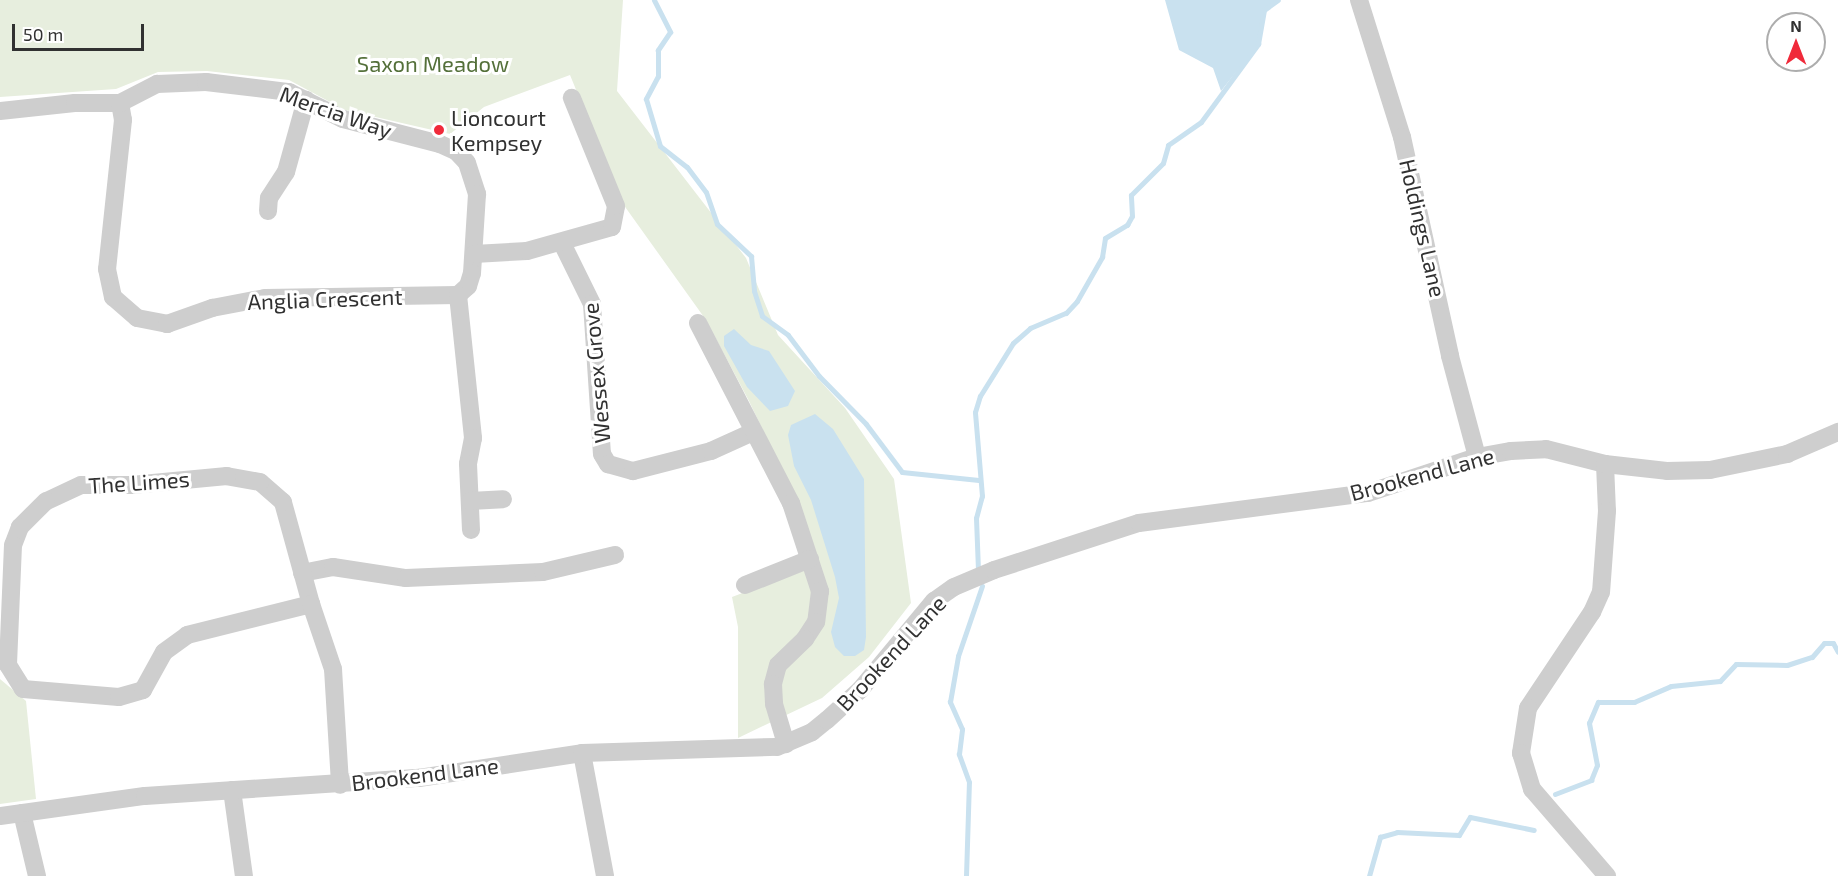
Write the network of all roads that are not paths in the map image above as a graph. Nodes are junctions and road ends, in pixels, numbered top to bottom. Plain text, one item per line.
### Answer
1 (1359, 0) edge
2 (573, 98) dead end
3 (306, 100) junction
4 (120, 103) junction
5 (0, 111) edge
6 (268, 211) dead end
7 (562, 243) junction
8 (474, 254) junction
9 (458, 295) junction
10 (698, 323) dead end
11 (753, 432) junction
12 (1838, 432) edge
13 (1478, 457) junction
14 (1605, 464) junction
15 (503, 499) dead end
16 (470, 501) junction
17 (471, 530) dead end
18 (615, 555) dead end
19 (810, 559) junction
20 (302, 573) junction
21 (745, 585) dead end
22 (312, 604) junction
23 (786, 744) junction
24 (582, 753) junction
25 (340, 785) junction
26 (232, 790) junction
27 (21, 813) junction
28 (0, 816) edge
29 (37, 876) edge
30 (244, 876) edge
31 (605, 876) edge
32 (1607, 876) edge

1 - 13 street, Holdings Lane
2 - 7 street
3 - 4 street, Mercia Way
3 - 6 street
3 - 8 street, Mercia Way
4 - 5 street, Mercia Way
4 - 9 street, Anglia Crescent
7 - 8 street
7 - 11 street, Wessex Grove
8 - 9 street, Mercia Way
9 - 16 street
10 - 11 street
11 - 19 street
12 - 14 street, Brookend Lane
13 - 14 street, Brookend Lane
13 - 23 street, Brookend Lane
14 - 32 street
15 - 16 street
16 - 17 street
18 - 20 street
19 - 21 street
19 - 23 street
20 - 22 street, The Limes
20 - 22 street, The Limes
22 - 25 street, The Limes
23 - 24 street, Brookend Lane
24 - 25 street, Brookend Lane
24 - 31 street
25 - 26 street, Brookend Lane
26 - 27 street, Brookend Lane
26 - 30 street
27 - 28 street, Brookend Lane
27 - 29 street

